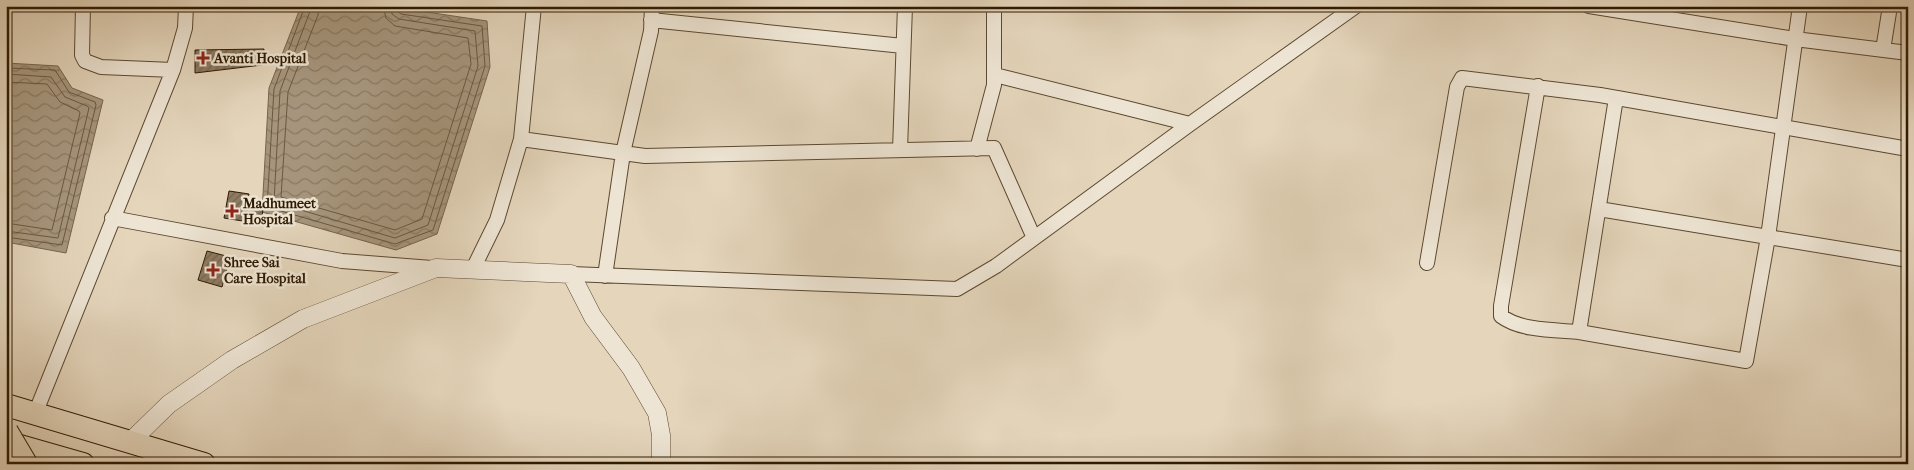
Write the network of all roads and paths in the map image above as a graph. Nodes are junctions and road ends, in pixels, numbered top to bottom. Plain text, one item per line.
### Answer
1 (186, 6) edge
2 (534, 6) edge
3 (905, 6) edge
4 (994, 6) edge
5 (1356, 6) edge
6 (1589, 6) edge
7 (1800, 6) edge
8 (1890, 6) edge
9 (81, 7) edge
10 (652, 13) edge
11 (1795, 39) junction
12 (903, 46) junction
13 (1883, 50) junction
14 (1908, 53) edge
15 (173, 70) junction
16 (994, 75) junction
17 (1538, 86) junction
18 (1616, 98) junction
19 (1190, 124) junction
20 (1783, 126) junction
21 (521, 139) junction
22 (977, 149) junction
23 (900, 150) junction
24 (1908, 150) edge
25 (623, 153) junction
26 (1599, 209) junction
27 (112, 218) junction
28 (1768, 237) junction
29 (1034, 238) junction
30 (1908, 260) edge
31 (1427, 263) dead end
32 (436, 268) junction
33 (472, 271) junction
34 (570, 274) junction
35 (605, 276) junction
36 (1579, 332) junction
37 (7, 405) edge
38 (35, 414) junction
39 (6, 432) edge
40 (6, 442) edge
41 (130, 442) junction
42 (35, 459) edge
43 (83, 464) edge
44 (204, 464) edge
45 (661, 464) edge

1 - 15 street
2 - 21 street
3 - 12 street
4 - 16 street
5 - 19 street
6 - 11 street
7 - 11 street
8 - 13 street
9 - 15 street
10 - 12 street
10 - 25 street
11 - 13 street
11 - 20 street
12 - 23 street
13 - 14 street
15 - 27 street
16 - 19 street
16 - 22 street
17 - 18 street
17 - 31 street
17 - 36 street
18 - 20 street
18 - 26 street
19 - 29 street
20 - 24 street
20 - 28 street
21 - 25 street
21 - 33 street
22 - 23 street
22 - 29 street
23 - 25 street
25 - 35 street
26 - 28 street
26 - 36 street
27 - 32 street
27 - 38 street
28 - 30 street
28 - 36 street
29 - 35 street
32 - 33 street
32 - 41 street
33 - 34 street
34 - 35 street
34 - 45 street
37 - 38 main road
38 - 41 main road
39 - 42 highway, bridge
40 - 42 main road
41 - 44 main road
42 - 43 main road

